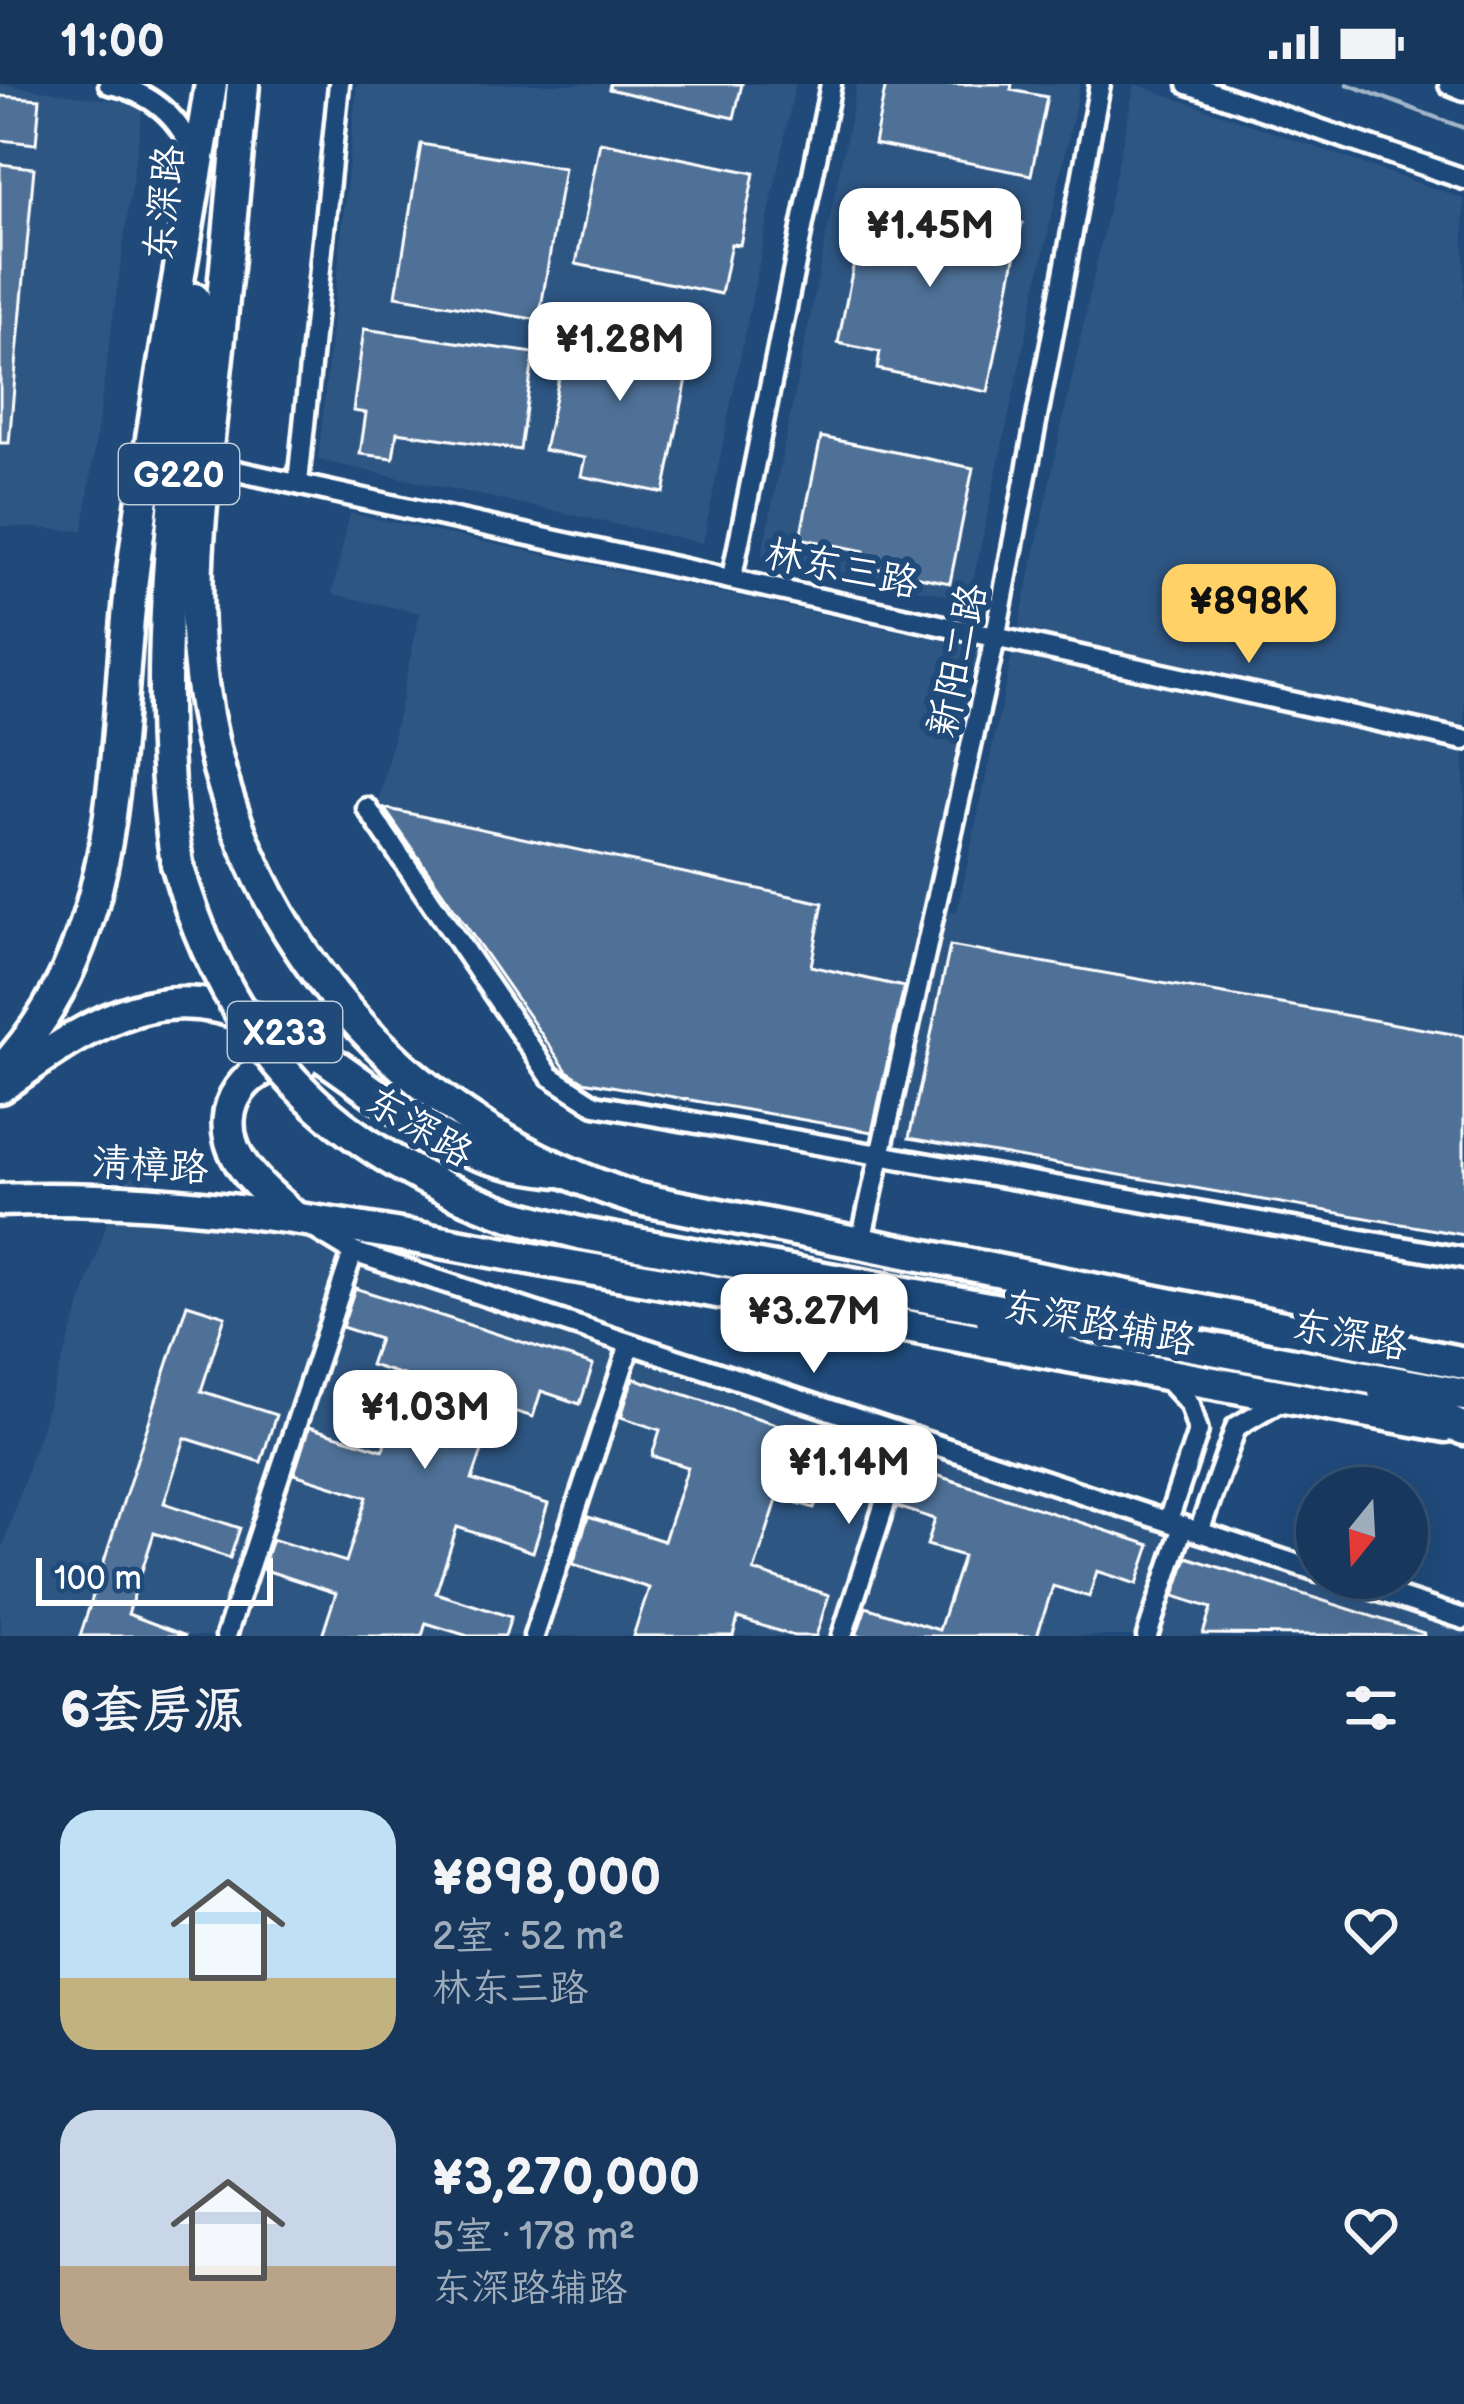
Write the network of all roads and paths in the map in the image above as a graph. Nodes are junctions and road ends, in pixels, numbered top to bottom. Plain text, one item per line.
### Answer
1 (212, 84) edge
2 (243, 84) edge
3 (340, 84) edge
4 (831, 84) edge
5 (1100, 84) edge
6 (1188, 84) edge
7 (1449, 84) edge
8 (121, 85) edge
9 (1464, 90) edge
10 (196, 176) junction
11 (1464, 179) edge
12 (205, 464) junction
13 (298, 484) junction
14 (733, 577) junction
15 (997, 634) junction
16 (1464, 740) edge
17 (367, 808) dead end
18 (0, 1072) edge
19 (343, 1072) junction
20 (0, 1087) edge
21 (881, 1156) junction
22 (558, 1171) junction
23 (0, 1200) edge
24 (296, 1218) junction
25 (860, 1246) junction
26 (353, 1252) junction
27 (1464, 1258) edge
28 (954, 1301) junction
29 (630, 1343) junction
30 (1399, 1347) junction
31 (1464, 1350) edge
32 (1072, 1357) junction
33 (1464, 1363) edge
34 (1347, 1372) junction
35 (1162, 1373) junction
36 (1464, 1395) edge
37 (1286, 1396) junction
38 (1464, 1430) edge
39 (908, 1435) junction
40 (1184, 1526) junction
41 (1296, 1563) edge
42 (1404, 1599) edge
43 (1464, 1619) edge
44 (226, 1636) edge
45 (534, 1636) edge
46 (842, 1636) edge
47 (1148, 1636) edge

1 - 10 main road
1 - 28 main road, 东深路 / G220, bridge
2 - 12 main road, 东深路 / G220
3 - 13 street
4 - 14 street
5 - 15 street, 新阳二路
6 - 11 street
7 - 9 street
8 - 10 street
10 - 18 main road
12 - 13 street, 林东三路
12 - 22 main road, 东深路 / G220
13 - 14 street, 林东三路
14 - 15 street, 林东三路
15 - 16 street, 林东三路
15 - 21 street, 新阳二路
17 - 21 street
19 - 20 main road, X233
19 - 22 main road, X233
19 - 24 main road
21 - 25 street, 新阳二路
21 - 27 street
22 - 25 main road, 东深路 / G220
23 - 24 main road, 清樟路
24 - 26 street
24 - 32 main road, 东深路辅路
25 - 30 main road, 东深路 / G220
26 - 29 street
26 - 44 street
28 - 32 main road
28 - 34 main road, 东深路 / G220
29 - 39 street
29 - 45 street
30 - 31 main road
30 - 33 main road, 东深路 / G220
32 - 35 main road, 东深路辅路
34 - 36 main road, 东深路 / G220
34 - 38 main road
35 - 37 main road, 东深路辅路
35 - 40 street
37 - 38 main road, 东深路辅路
37 - 40 street
39 - 40 street
39 - 46 street
40 - 41 street
40 - 47 street
42 - 43 street

